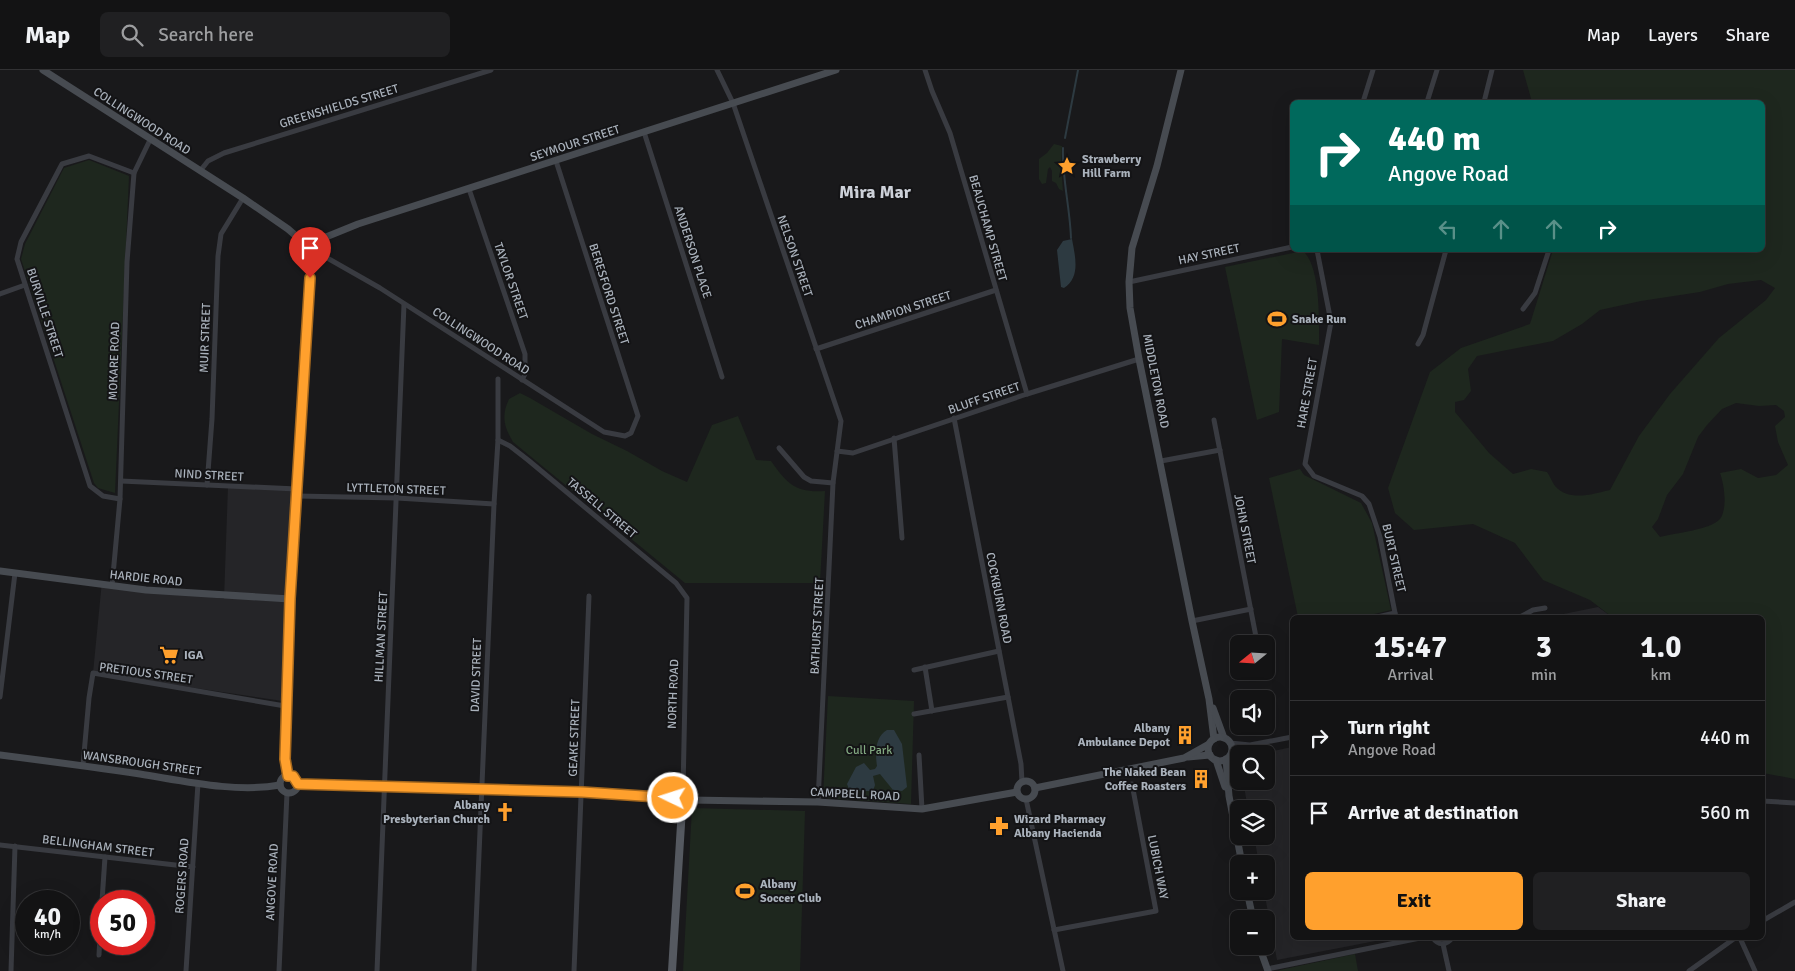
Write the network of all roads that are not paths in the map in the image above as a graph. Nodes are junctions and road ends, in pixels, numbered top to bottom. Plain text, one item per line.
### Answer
1 (42, 70) edge
2 (467, 70) edge
3 (491, 70) edge
4 (717, 70) edge
5 (836, 70) edge
6 (926, 70) edge
7 (1181, 70) edge
8 (1374, 70) edge
9 (1437, 70) edge
10 (1492, 70) edge
11 (468, 77) junction
12 (1363, 100) edge
13 (1428, 100) edge
14 (1484, 100) edge
15 (734, 103) junction
16 (644, 132) junction
17 (150, 140) junction
18 (556, 161) junction
19 (200, 171) junction
20 (134, 173) junction
21 (469, 189) junction
22 (243, 198) junction
23 (321, 239) junction
24 (304, 242) junction
25 (1290, 247) edge
26 (1317, 252) edge
27 (1445, 252) edge
28 (1548, 252) edge
29 (322, 255) junction
30 (311, 258) junction
31 (1129, 282) junction
32 (25, 285) junction
33 (996, 290) junction
34 (0, 294) edge
35 (404, 304) junction
36 (1523, 308) dead end
37 (1418, 344) dead end
38 (816, 349) junction
39 (1139, 359) junction
40 (722, 377) dead end
41 (498, 379) dead end
42 (522, 380) junction
43 (1027, 394) junction
44 (954, 418) junction
45 (1214, 420) dead end
46 (631, 433) joint
47 (894, 438) junction
48 (498, 440) junction
49 (780, 448) dead end
50 (1220, 450) junction
51 (837, 451) junction
52 (1161, 461) junction
53 (121, 482) junction
54 (833, 483) junction
55 (207, 485) junction
56 (297, 493) junction
57 (397, 498) junction
58 (120, 499) junction
59 (494, 504) junction
60 (1369, 504) joint
61 (902, 538) dead end
62 (0, 571) edge
63 (15, 573) junction
64 (112, 586) junction
65 (589, 596) dead end
66 (687, 598) joint
67 (290, 599) junction
68 (1545, 608) dead end
69 (1251, 609) junction
70 (1396, 615) edge
71 (1524, 615) edge
72 (1192, 621) junction
73 (1256, 635) edge
74 (999, 651) junction
75 (2, 662) edge
76 (925, 668) junction
77 (914, 670) dead end
78 (0, 697) edge
79 (1008, 698) junction
80 (1210, 699) junction
81 (285, 706) junction
82 (932, 711) junction
83 (914, 714) dead end
84 (1290, 737) edge
85 (1227, 740) junction
86 (1211, 742) junction
87 (1250, 745) joint
88 (0, 755) edge
89 (919, 755) dead end
90 (1229, 756) junction
91 (1184, 758) junction
92 (1213, 758) junction
93 (83, 765) junction
94 (288, 776) junction
95 (1022, 782) junction
96 (198, 783) junction
97 (280, 784) junction
98 (298, 784) junction
99 (1132, 784) dead end
100 (384, 787) junction
101 (1035, 788) junction
102 (482, 790) junction
103 (683, 791) junction
104 (582, 792) junction
105 (1017, 792) junction
106 (287, 793) junction
107 (1229, 796) junction
108 (673, 798) junction
109 (1026, 799) junction
110 (690, 800) junction
111 (818, 802) junction
112 (1765, 802) edge
113 (1795, 803) edge
114 (682, 808) junction
115 (922, 809) junction
116 (0, 845) edge
117 (15, 846) junction
118 (1240, 855) edge
119 (105, 857) junction
120 (193, 867) junction
121 (103, 890) edge
122 (1795, 902) edge
123 (1765, 919) edge
124 (1054, 930) junction
125 (1410, 940) edge
126 (1436, 940) edge
127 (1450, 940) edge
128 (1732, 940) edge
129 (1741, 940) edge
130 (1443, 944) junction
131 (1263, 955) edge
132 (1267, 970) edge
133 (11, 971) edge
134 (186, 971) edge
135 (279, 971) edge
136 (377, 971) edge
137 (474, 971) edge
138 (574, 971) edge
139 (672, 971) edge
140 (1063, 971) edge
141 (1449, 971) edge
142 (1688, 971) edge
143 (1755, 971) edge

1 - 17 main road, COLLINGWOOD ROAD
2 - 11 street
3 - 11 street, GREENSHIELDS STREET
4 - 15 street, NELSON STREET
5 - 15 main road, SEYMOUR STREET
6 - 33 street, BEAUCHAMP STREET
7 - 31 main road, MIDDLETON ROAD
8 - 12 street
9 - 13 street
10 - 14 street
11 - 19 street, GREENSHIELDS STREET
15 - 16 main road, SEYMOUR STREET
15 - 38 street, NELSON STREET
16 - 18 main road, SEYMOUR STREET
16 - 40 street, ANDERSON PLACE
17 - 19 main road, COLLINGWOOD ROAD
17 - 20 street, MOKARE ROAD
18 - 21 main road, SEYMOUR STREET
18 - 46 street, BERESFORD STREET
19 - 22 main road, COLLINGWOOD ROAD
20 - 32 street, BURVILLE STREET
20 - 53 street, MOKARE ROAD
21 - 23 main road, SEYMOUR STREET
21 - 42 street, TAYLOR STREET
22 - 24 main road, COLLINGWOOD ROAD
22 - 55 street, MUIR STREET
23 - 24 main road
23 - 29 main road
24 - 30 main road
25 - 31 street, HAY STREET
26 - 60 street, HARE STREET
27 - 37 street
28 - 36 street
29 - 30 main road
29 - 35 street, COLLINGWOOD ROAD
30 - 56 main road
31 - 39 main road, MIDDLETON ROAD
32 - 34 street
32 - 58 street, BURVILLE STREET
33 - 38 street, CHAMPION STREET
33 - 43 street, BEAUCHAMP STREET
35 - 42 street, COLLINGWOOD ROAD
35 - 57 street, HILLMAN STREET
38 - 51 street, NELSON STREET
39 - 43 street, BLUFF STREET
39 - 52 main road, MIDDLETON ROAD
41 - 48 street, DAVID STREET
42 - 46 street, COLLINGWOOD ROAD
43 - 44 street, BLUFF STREET
44 - 47 street, BLUFF STREET
44 - 74 street, COCKBURN ROAD
45 - 50 street, JOHN STREET
47 - 51 street, BLUFF STREET
47 - 61 street
48 - 59 street, DAVID STREET
48 - 66 street, TASSELL STREET
49 - 54 street
50 - 52 street
50 - 69 street, JOHN STREET
51 - 54 street, BATHURST STREET
52 - 72 main road, MIDDLETON ROAD
53 - 55 street, NIND STREET
53 - 58 street, MOKARE ROAD
54 - 111 street, BATHURST STREET
55 - 56 street, NIND STREET
56 - 57 street, LYTTLETON STREET
56 - 67 main road
57 - 59 street, LYTTLETON STREET
57 - 100 street, HILLMAN STREET
58 - 64 street, MOKARE ROAD
59 - 102 street, DAVID STREET
60 - 70 street, BURT STREET
62 - 63 main road, HARDIE ROAD
63 - 64 main road, HARDIE ROAD
63 - 75 street
64 - 67 main road, HARDIE ROAD
65 - 104 street, GEAKE STREET
66 - 103 street, NORTH ROAD
67 - 81 main road
68 - 71 street
69 - 72 street
69 - 73 street, JOHN STREET
72 - 80 main road, MIDDLETON ROAD
74 - 76 street
74 - 79 street, COCKBURN ROAD
75 - 78 street
76 - 77 street
76 - 82 street
79 - 82 street
79 - 95 street, COCKBURN ROAD
80 - 85 main road, MIDDLETON ROAD
80 - 86 main road, MIDDLETON ROAD
81 - 93 street, PRETIOUS STREET
81 - 94 main road
82 - 83 street
84 - 87 street
85 - 86 main road
85 - 87 street
85 - 90 main road, MIDDLETON ROAD
86 - 91 main road
86 - 92 main road, MIDDLETON ROAD
88 - 93 main road, WANSBROUGH STREET
89 - 115 street
90 - 92 main road
90 - 107 main road
91 - 92 main road
91 - 101 main road
92 - 107 main road
93 - 96 main road, WANSBROUGH STREET
94 - 97 main road
94 - 98 main road
95 - 101 main road
95 - 105 main road
96 - 97 main road, WANSBROUGH STREET
96 - 120 street, ROGERS ROAD
97 - 106 main road
98 - 100 main road
98 - 106 main road
99 - 124 street, LUBICH WAY
100 - 102 main road
100 - 136 street, HILLMAN STREET
101 - 109 main road
102 - 104 main road
102 - 137 street, DAVID STREET
103 - 108 main road
103 - 110 main road
104 - 108 main road
104 - 138 street, GEAKE STREET
105 - 109 main road
105 - 115 main road, CAMPBELL ROAD
106 - 135 street, ANGOVE ROAD
107 - 118 main road
108 - 114 main road
109 - 124 street
110 - 111 main road, CAMPBELL ROAD
110 - 114 main road
111 - 115 main road, CAMPBELL ROAD
112 - 113 street
114 - 139 main road
116 - 117 street, BELLINGHAM STREET
117 - 119 street, BELLINGHAM STREET
117 - 133 street
119 - 120 street, BELLINGHAM STREET
119 - 121 street
120 - 134 street, ROGERS ROAD
122 - 123 street
124 - 140 street
125 - 132 street
126 - 130 street
127 - 130 street
128 - 142 street
129 - 143 street
130 - 141 street
131 - 132 main road

